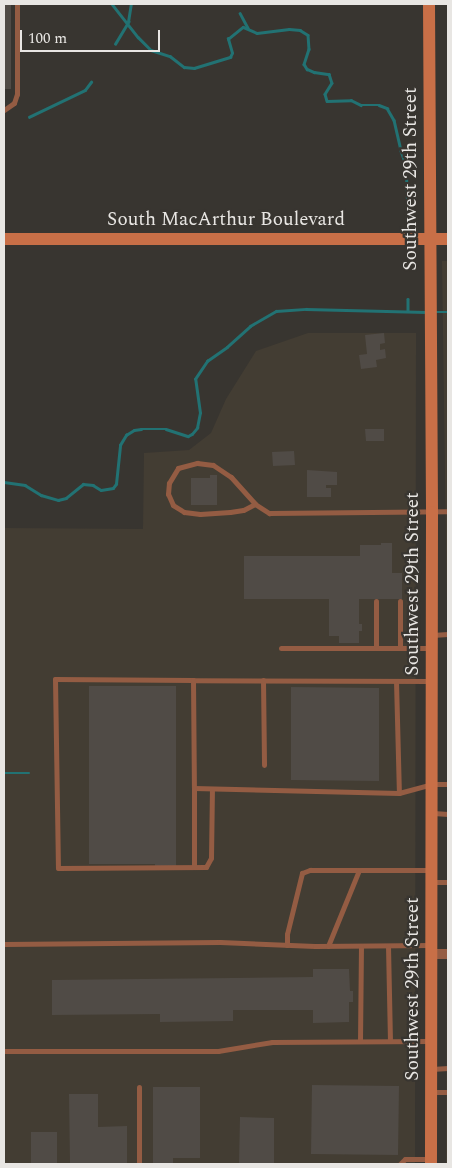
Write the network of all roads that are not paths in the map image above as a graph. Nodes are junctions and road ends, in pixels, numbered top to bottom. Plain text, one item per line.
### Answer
1 (17, 4) edge
2 (429, 4) edge
3 (4, 110) edge
4 (4, 239) edge
5 (429, 239) junction
6 (448, 239) edge
7 (255, 504) junction
8 (448, 511) edge
9 (432, 512) junction
10 (376, 601) dead end
11 (400, 601) dead end
12 (448, 634) edge
13 (432, 635) junction
14 (281, 648) dead end
15 (376, 648) junction
16 (400, 648) junction
17 (432, 648) junction
18 (193, 680) junction
19 (263, 680) junction
20 (396, 681) junction
21 (432, 682) junction
22 (264, 765) dead end
23 (432, 784) junction
24 (448, 784) edge
25 (194, 788) junction
26 (212, 789) junction
27 (399, 793) junction
28 (432, 813) junction
29 (448, 814) edge
30 (194, 867) junction
31 (359, 870) junction
32 (432, 876) junction
33 (448, 882) edge
34 (4, 944) edge
35 (287, 945) junction
36 (328, 946) junction
37 (361, 946) junction
38 (388, 946) junction
39 (432, 949) junction
40 (448, 954) edge
41 (390, 1041) junction
42 (432, 1041) junction
43 (360, 1042) junction
44 (4, 1051) edge
45 (448, 1068) edge
46 (431, 1069) junction
47 (139, 1087) dead end
48 (431, 1092) junction
49 (448, 1092) edge
50 (431, 1161) edge
51 (139, 1164) edge
52 (400, 1164) edge

1 - 3 lane
2 - 5 street, Southwest 29th Street
4 - 5 street, South MacArthur Boulevard
5 - 6 street, South MacArthur Boulevard
5 - 9 street, Southwest 29th Street
7 - 7 lane
7 - 9 lane
8 - 9 lane
9 - 13 street, Southwest 29th Street
10 - 15 lane
11 - 16 lane
12 - 13 lane
13 - 17 street, Southwest 29th Street
14 - 15 lane
15 - 16 lane
16 - 17 lane
17 - 21 street, Southwest 29th Street
18 - 19 lane
18 - 25 lane
18 - 30 lane
19 - 20 lane
19 - 22 lane
20 - 21 lane
20 - 27 lane
21 - 23 street, Southwest 29th Street
23 - 24 lane
23 - 27 lane
23 - 28 street, Southwest 29th Street
25 - 26 lane
25 - 30 lane
26 - 27 lane
26 - 30 lane
28 - 29 lane
28 - 32 street, Southwest 29th Street
31 - 32 lane
31 - 35 lane
31 - 36 lane
32 - 33 lane
32 - 39 street, Southwest 29th Street
34 - 35 lane
35 - 36 lane
36 - 37 lane
37 - 38 lane
37 - 43 lane
38 - 39 lane
38 - 41 lane
39 - 40 street
39 - 42 street, Southwest 29th Street
41 - 42 lane
41 - 43 lane
42 - 46 street, Southwest 29th Street
43 - 44 lane
45 - 46 lane
46 - 48 street, Southwest 29th Street
47 - 51 lane
48 - 49 lane
48 - 50 street, Southwest 29th Street
50 - 52 lane

